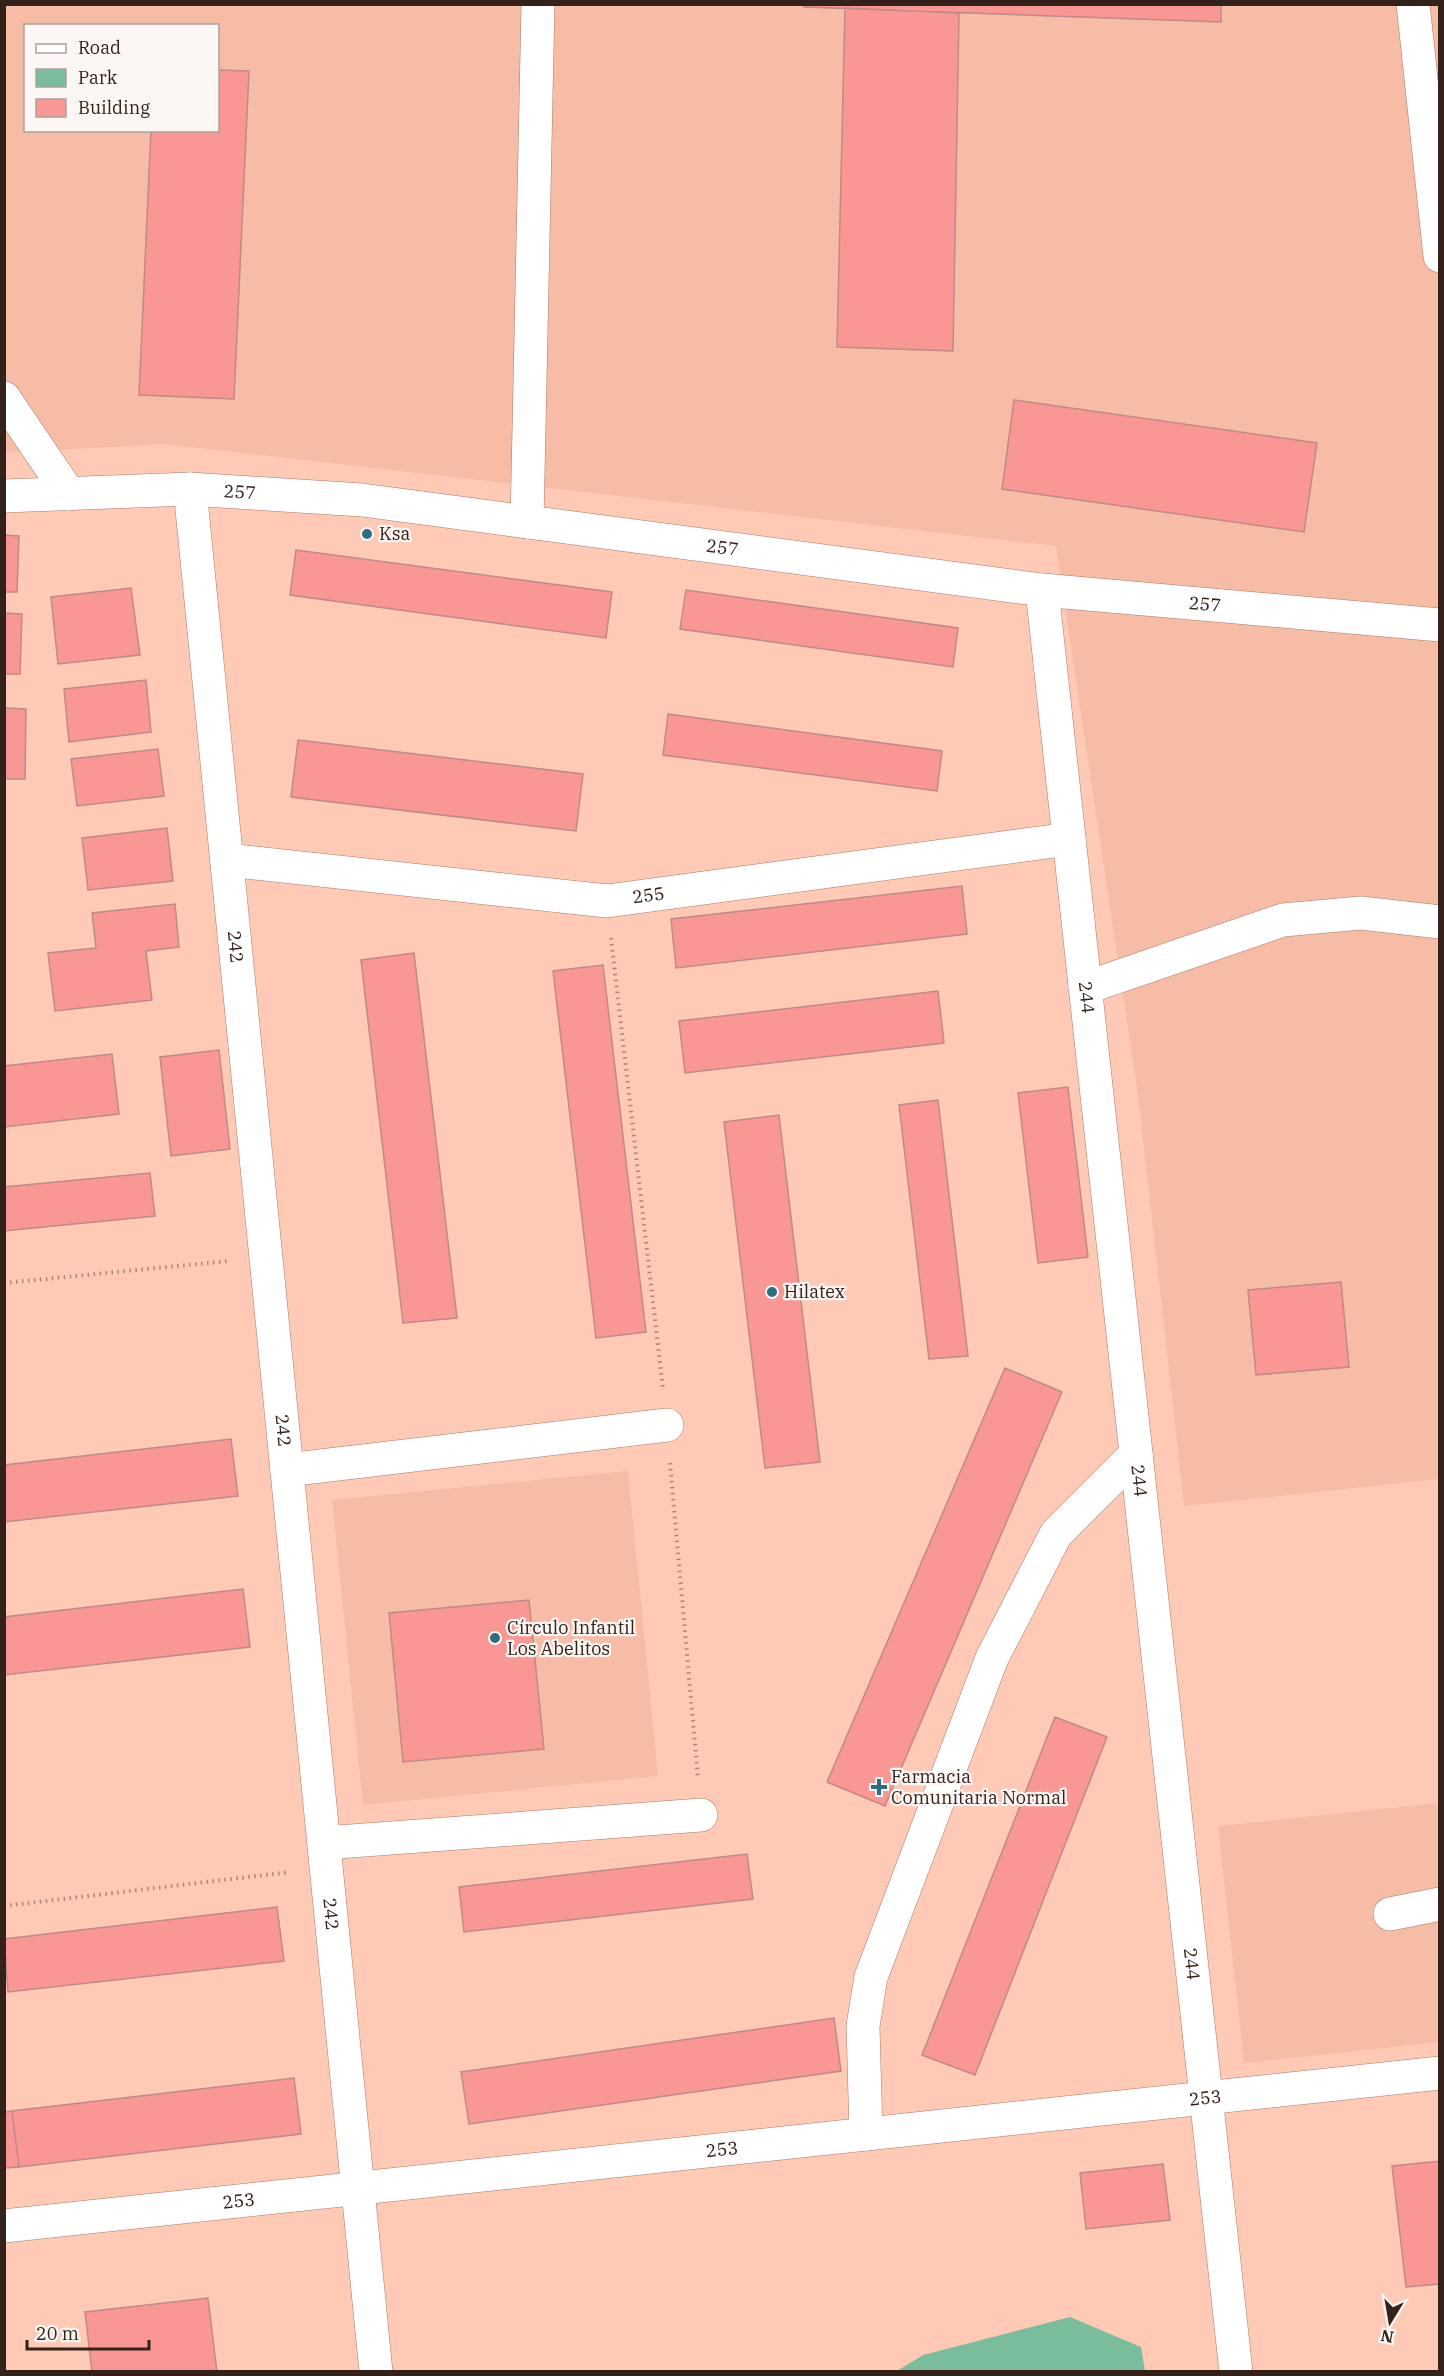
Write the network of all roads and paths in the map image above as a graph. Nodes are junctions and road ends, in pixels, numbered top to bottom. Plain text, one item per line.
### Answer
1 (538, 4) edge
2 (1413, 4) edge
3 (1440, 256) edge
4 (4, 398) edge
5 (190, 489) junction
6 (69, 494) junction
7 (4, 496) edge
8 (527, 522) junction
9 (1042, 590) junction
10 (1440, 625) edge
11 (1069, 839) junction
12 (227, 860) junction
13 (606, 901) junction
14 (1440, 922) edge
15 (1085, 988) junction
16 (266, 1257) junction
17 (4, 1283) edge
18 (667, 1425) junction
19 (1136, 1454) junction
20 (287, 1470) junction
21 (701, 1815) joint
22 (325, 1856) junction
23 (1440, 1904) edge
24 (4, 1906) edge
25 (1390, 1914) dead end
26 (1440, 2073) edge
27 (1206, 2098) junction
28 (866, 2134) junction
29 (358, 2188) junction
30 (4, 2226) edge
31 (376, 2372) edge
32 (1236, 2372) edge

1 - 8 street
2 - 3 street
4 - 6 street
5 - 6 street, 257
5 - 8 street, 257
5 - 12 street, 242
6 - 7 street, 257
8 - 9 street, 257
9 - 10 street, 257
9 - 11 street, 244
11 - 13 street, 255
11 - 15 street, 244
12 - 13 street, 255
12 - 16 street, 242
13 - 18 path
14 - 15 street
15 - 19 street, 244
16 - 17 path
16 - 20 street, 242
18 - 20 street
18 - 21 path
19 - 27 street, 244
19 - 28 street
20 - 22 street, 242
21 - 22 street
22 - 24 path
22 - 29 street, 242
23 - 25 street
26 - 27 street, 253
27 - 28 street, 253
27 - 32 street, 244
28 - 29 street, 253
29 - 30 street, 253
29 - 31 street, 242

